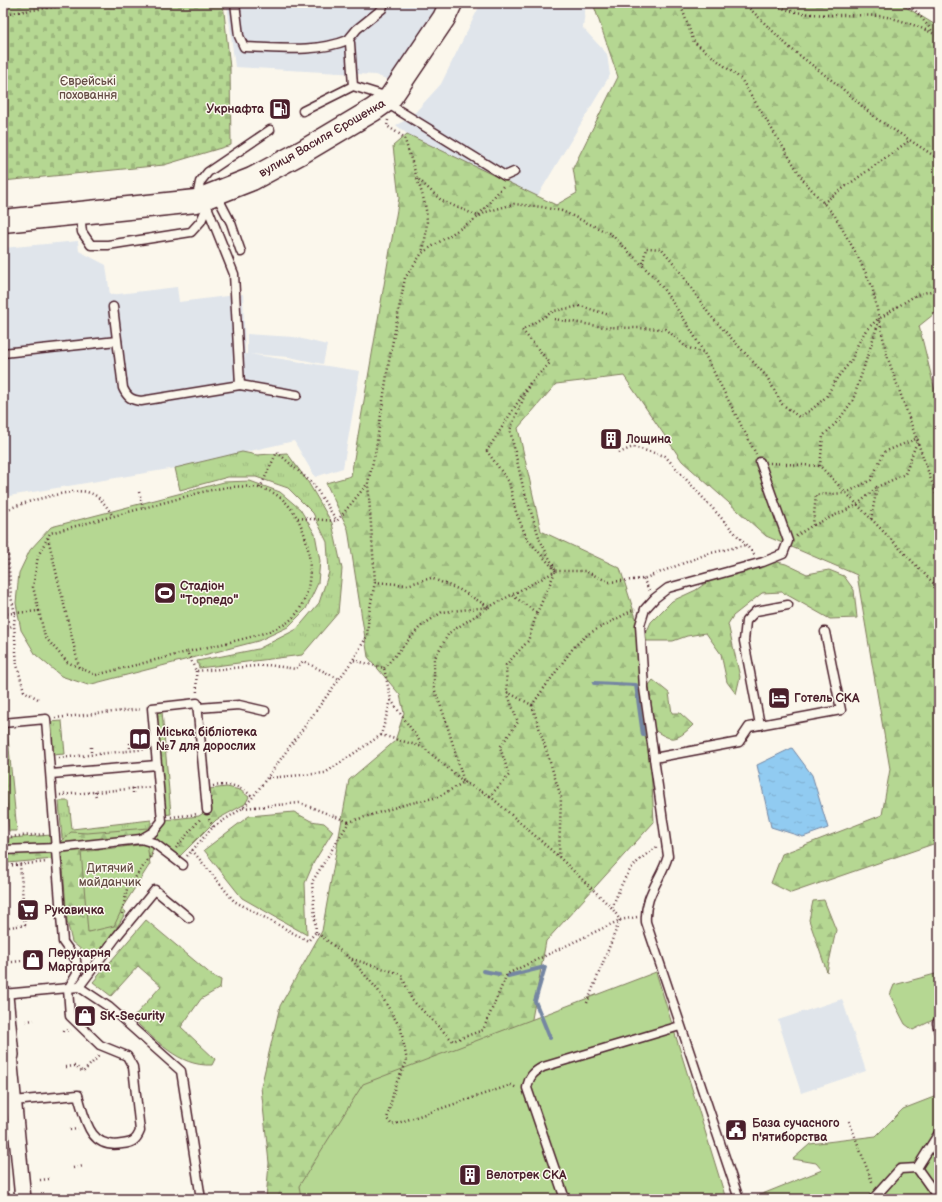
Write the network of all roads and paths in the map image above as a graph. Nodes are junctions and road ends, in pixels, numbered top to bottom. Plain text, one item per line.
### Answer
1 (44, 3) edge
2 (83, 3) edge
3 (235, 3) edge
4 (384, 3) edge
5 (451, 3) edge
6 (680, 3) edge
7 (744, 3) edge
8 (773, 3) edge
9 (902, 3) edge
10 (45, 8) junction
11 (3, 14) edge
12 (933, 33) junction
13 (939, 35) edge
14 (348, 40) junction
15 (354, 86) junction
16 (388, 105) junction
17 (303, 111) dead end
18 (270, 130) dead end
19 (910, 140) junction
20 (939, 159) edge
21 (514, 172) joint
22 (417, 178) junction
23 (206, 200) junction
24 (823, 203) junction
25 (80, 214) junction
26 (478, 216) junction
27 (3, 221) edge
28 (241, 252) dead end
29 (422, 253) junction
30 (642, 263) junction
31 (939, 288) edge
32 (113, 307) dead end
33 (610, 315) dead end
34 (880, 318) junction
35 (554, 319) dead end
36 (117, 341) junction
37 (3, 353) edge
38 (704, 353) junction
39 (530, 383) junction
40 (240, 385) junction
41 (297, 395) dead end
42 (918, 438) junction
43 (619, 453) dead end
44 (760, 462) junction
45 (820, 466) junction
46 (368, 482) junction
47 (877, 487) junction
48 (260, 488) junction
49 (139, 492) dead end
50 (846, 493) junction
51 (939, 502) edge
52 (857, 505) junction
53 (143, 508) junction
54 (3, 512) edge
55 (113, 516) junction
56 (298, 518) junction
57 (870, 519) junction
58 (3, 521) edge
59 (337, 521) junction
60 (813, 525) junction
61 (48, 537) junction
62 (788, 541) junction
63 (745, 545) junction
64 (763, 562) junction
65 (556, 571) junction
66 (375, 582) junction
67 (939, 589) edge
68 (512, 595) junction
69 (654, 598) junction
70 (788, 605) dead end
71 (489, 607) junction
72 (39, 611) junction
73 (15, 613) junction
74 (537, 613) junction
75 (3, 614) edge
76 (14, 625) junction
77 (3, 630) edge
78 (825, 632) dead end
79 (187, 652) junction
80 (353, 660) junction
81 (79, 668) junction
82 (384, 668) junction
83 (196, 671) junction
84 (339, 679) junction
85 (507, 692) junction
86 (40, 700) dead end
87 (391, 700) junction
88 (532, 704) junction
89 (197, 706) junction
90 (152, 708) junction
91 (265, 710) dead end
92 (46, 719) junction
93 (3, 723) edge
94 (760, 725) junction
95 (381, 735) junction
96 (130, 743) dead end
97 (91, 747) dead end
98 (423, 747) junction
99 (156, 749) junction
100 (130, 751) junction
101 (91, 755) junction
102 (654, 758) junction
103 (50, 759) junction
104 (157, 765) junction
105 (51, 774) junction
106 (268, 778) junction
107 (464, 782) junction
108 (159, 786) junction
109 (205, 787) junction
110 (133, 788) junction
111 (95, 792) junction
112 (133, 794) dead end
113 (53, 795) junction
114 (490, 796) junction
115 (253, 797) junction
116 (96, 798) dead end
117 (243, 808) junction
118 (206, 812) joint
119 (186, 815) dead end
120 (170, 817) dead end
121 (349, 822) junction
122 (56, 833) junction
123 (7, 837) dead end
124 (141, 839) junction
125 (668, 845) junction
126 (158, 846) junction
127 (57, 848) junction
128 (3, 850) edge
129 (192, 850) junction
130 (170, 855) junction
131 (558, 857) junction
132 (58, 861) junction
133 (20, 864) junction
134 (181, 864) joint
135 (4, 866) edge
136 (612, 908) junction
137 (646, 915) junction
138 (189, 918) dead end
139 (620, 920) junction
140 (9, 927) dead end
141 (316, 932) junction
142 (117, 936) junction
143 (351, 959) junction
144 (30, 960) dead end
145 (12, 962) dead end
146 (79, 987) junction
147 (68, 989) junction
148 (3, 995) edge
149 (587, 1003) dead end
150 (34, 1020) dead end
151 (939, 1020) edge
152 (26, 1021) dead end
153 (680, 1026) junction
154 (72, 1030) dead end
155 (63, 1031) dead end
156 (939, 1032) edge
157 (120, 1052) junction
158 (6, 1059) edge
159 (66, 1067) dead end
160 (528, 1093) junction
161 (13, 1101) junction
162 (849, 1121) dead end
163 (81, 1129) dead end
164 (70, 1130) dead end
165 (939, 1133) edge
166 (84, 1166) dead end
167 (73, 1168) dead end
168 (917, 1168) junction
169 (49, 1179) dead end
170 (40, 1180) dead end
171 (875, 1196) edge
172 (23, 1199) edge
173 (201, 1199) edge
174 (565, 1199) edge
175 (739, 1199) edge
176 (939, 1199) edge

1 - 10 path
2 - 10 path
3 - 14 lane
4 - 14 lane
5 - 16 main road, вулиця Василя Єрошенка
6 - 24 path
7 - 19 path
8 - 12 path
9 - 12 path
10 - 11 path
12 - 13 path
14 - 15 lane
15 - 16 lane
15 - 17 lane
16 - 21 lane
16 - 22 path
16 - 23 main road, вулиця Василя Єрошенка
18 - 23 lane
19 - 20 path
19 - 24 path
21 - 26 path
22 - 26 path
22 - 29 path
23 - 25 main road, вулиця Василя Єрошенка
23 - 25 lane
23 - 28 lane
23 - 40 lane
24 - 34 path
25 - 27 main road, вулиця Василя Єрошенка
26 - 29 path
26 - 30 path
29 - 46 path
30 - 34 path
30 - 38 path
31 - 34 path
32 - 36 lane
33 - 39 path
34 - 42 path
34 - 45 path
35 - 38 path
36 - 37 lane
36 - 40 lane
38 - 44 path
39 - 65 path
39 - 65 path
40 - 41 lane
42 - 47 path
42 - 50 path
42 - 51 path
43 - 63 path
44 - 45 path
44 - 62 lane
45 - 50 path
46 - 59 path
46 - 66 path
47 - 52 path
47 - 57 path
48 - 53 path
48 - 56 path
48 - 59 path
49 - 53 path
50 - 52 path
50 - 60 path
52 - 57 path
52 - 60 path
53 - 55 path
54 - 55 path
55 - 61 path
56 - 59 path
56 - 79 path
57 - 67 path
58 - 73 path
60 - 62 path
61 - 72 path
61 - 81 path
62 - 64 lane
63 - 64 path
63 - 65 path
64 - 69 lane
65 - 68 path
65 - 74 path
66 - 71 path
66 - 80 path
68 - 71 path
68 - 74 path
69 - 88 path
69 - 102 lane
70 - 94 lane
71 - 82 path
71 - 107 path
72 - 73 path
72 - 81 path
73 - 75 path
73 - 76 path
74 - 85 path
76 - 77 path
76 - 86 path
78 - 94 lane
79 - 81 path
79 - 83 path
80 - 82 path
80 - 84 path
82 - 87 path
83 - 84 path
83 - 89 path
84 - 106 path
85 - 88 path
85 - 114 path
87 - 95 path
87 - 98 path
88 - 131 path
89 - 90 lane
89 - 91 lane
89 - 109 lane
90 - 92 path
90 - 99 lane
92 - 93 lane
92 - 103 lane
94 - 102 lane
95 - 98 path
95 - 106 path
96 - 100 path
97 - 101 path
98 - 107 path
99 - 100 path
99 - 104 lane
100 - 101 path
101 - 103 path
102 - 125 lane
103 - 105 lane
104 - 105 lane
104 - 108 lane
105 - 113 lane
106 - 115 path
107 - 114 path
107 - 121 path
108 - 110 path
108 - 124 lane
109 - 115 path
109 - 118 lane
110 - 111 path
110 - 112 path
111 - 113 path
111 - 116 path
113 - 122 lane
114 - 131 path
115 - 117 path
117 - 121 path
117 - 129 path
118 - 130 path
119 - 120 path
121 - 141 path
122 - 123 path
122 - 127 lane
124 - 126 lane
124 - 127 lane
125 - 136 path
125 - 137 lane
126 - 130 lane
126 - 142 path
127 - 128 lane
127 - 132 lane
129 - 134 path
129 - 141 path
130 - 134 lane
131 - 136 path
132 - 133 path
132 - 147 lane
133 - 135 path
133 - 140 path
136 - 139 path
137 - 139 path
137 - 153 lane
138 - 142 lane
139 - 143 path
139 - 149 path
141 - 143 path
142 - 146 lane
143 - 160 path
144 - 145 path
146 - 147 lane
146 - 173 lane
147 - 148 lane
147 - 157 lane
148 - 158 street
150 - 152 path
151 - 156 lane
153 - 160 lane
153 - 175 lane
154 - 155 path
157 - 159 path
157 - 161 lane
158 - 161 street
160 - 174 lane
161 - 172 street
162 - 171 path
163 - 164 path
165 - 168 lane
166 - 167 path
168 - 171 lane
168 - 176 lane
169 - 170 path

